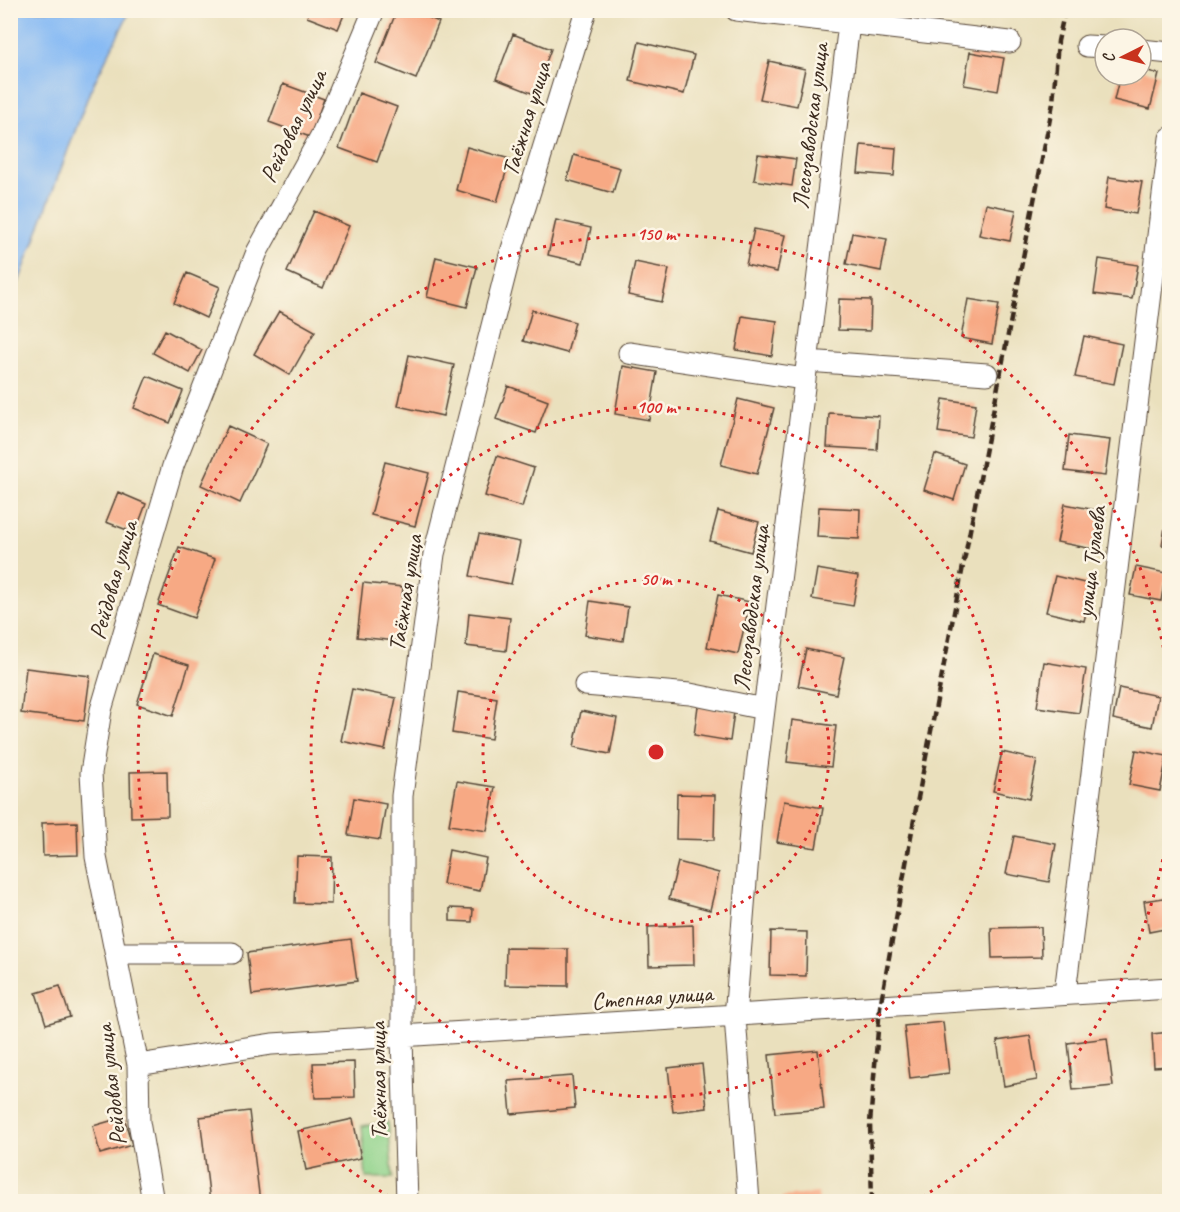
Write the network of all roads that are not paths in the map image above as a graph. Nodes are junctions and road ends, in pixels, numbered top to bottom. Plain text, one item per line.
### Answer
1 (374, 10) edge
2 (586, 10) edge
3 (736, 10) edge
4 (849, 24) junction
5 (1010, 42) dead end
6 (1153, 51) edge
7 (1170, 52) edge
8 (1170, 138) edge
9 (628, 353) dead end
10 (805, 370) junction
11 (987, 374) dead end
12 (585, 685) dead end
13 (764, 709) junction
14 (116, 953) junction
15 (232, 953) dead end
16 (1170, 988) edge
17 (1065, 993) junction
18 (735, 1017) junction
19 (402, 1038) junction
20 (138, 1065) junction
21 (153, 1202) edge
22 (407, 1202) edge
23 (749, 1202) edge

1 - 14 street, Рейдовая улица
2 - 19 street, Таёжная улица
3 - 4 street
4 - 5 street
4 - 10 street, Лесозаводская улица
6 - 7 street
8 - 17 street, улица Тулаева
9 - 10 street
10 - 11 street
10 - 13 street, Лесозаводская улица
12 - 13 street
13 - 18 street, Лесозаводская улица
14 - 15 street
14 - 20 street, Рейдовая улица
16 - 17 street, Степная улица
17 - 18 street, Степная улица
18 - 19 street, Степная улица
18 - 23 street, Лесозаводская улица
19 - 20 street, Степная улица
19 - 22 street, Таёжная улица
20 - 21 street, Рейдовая улица

